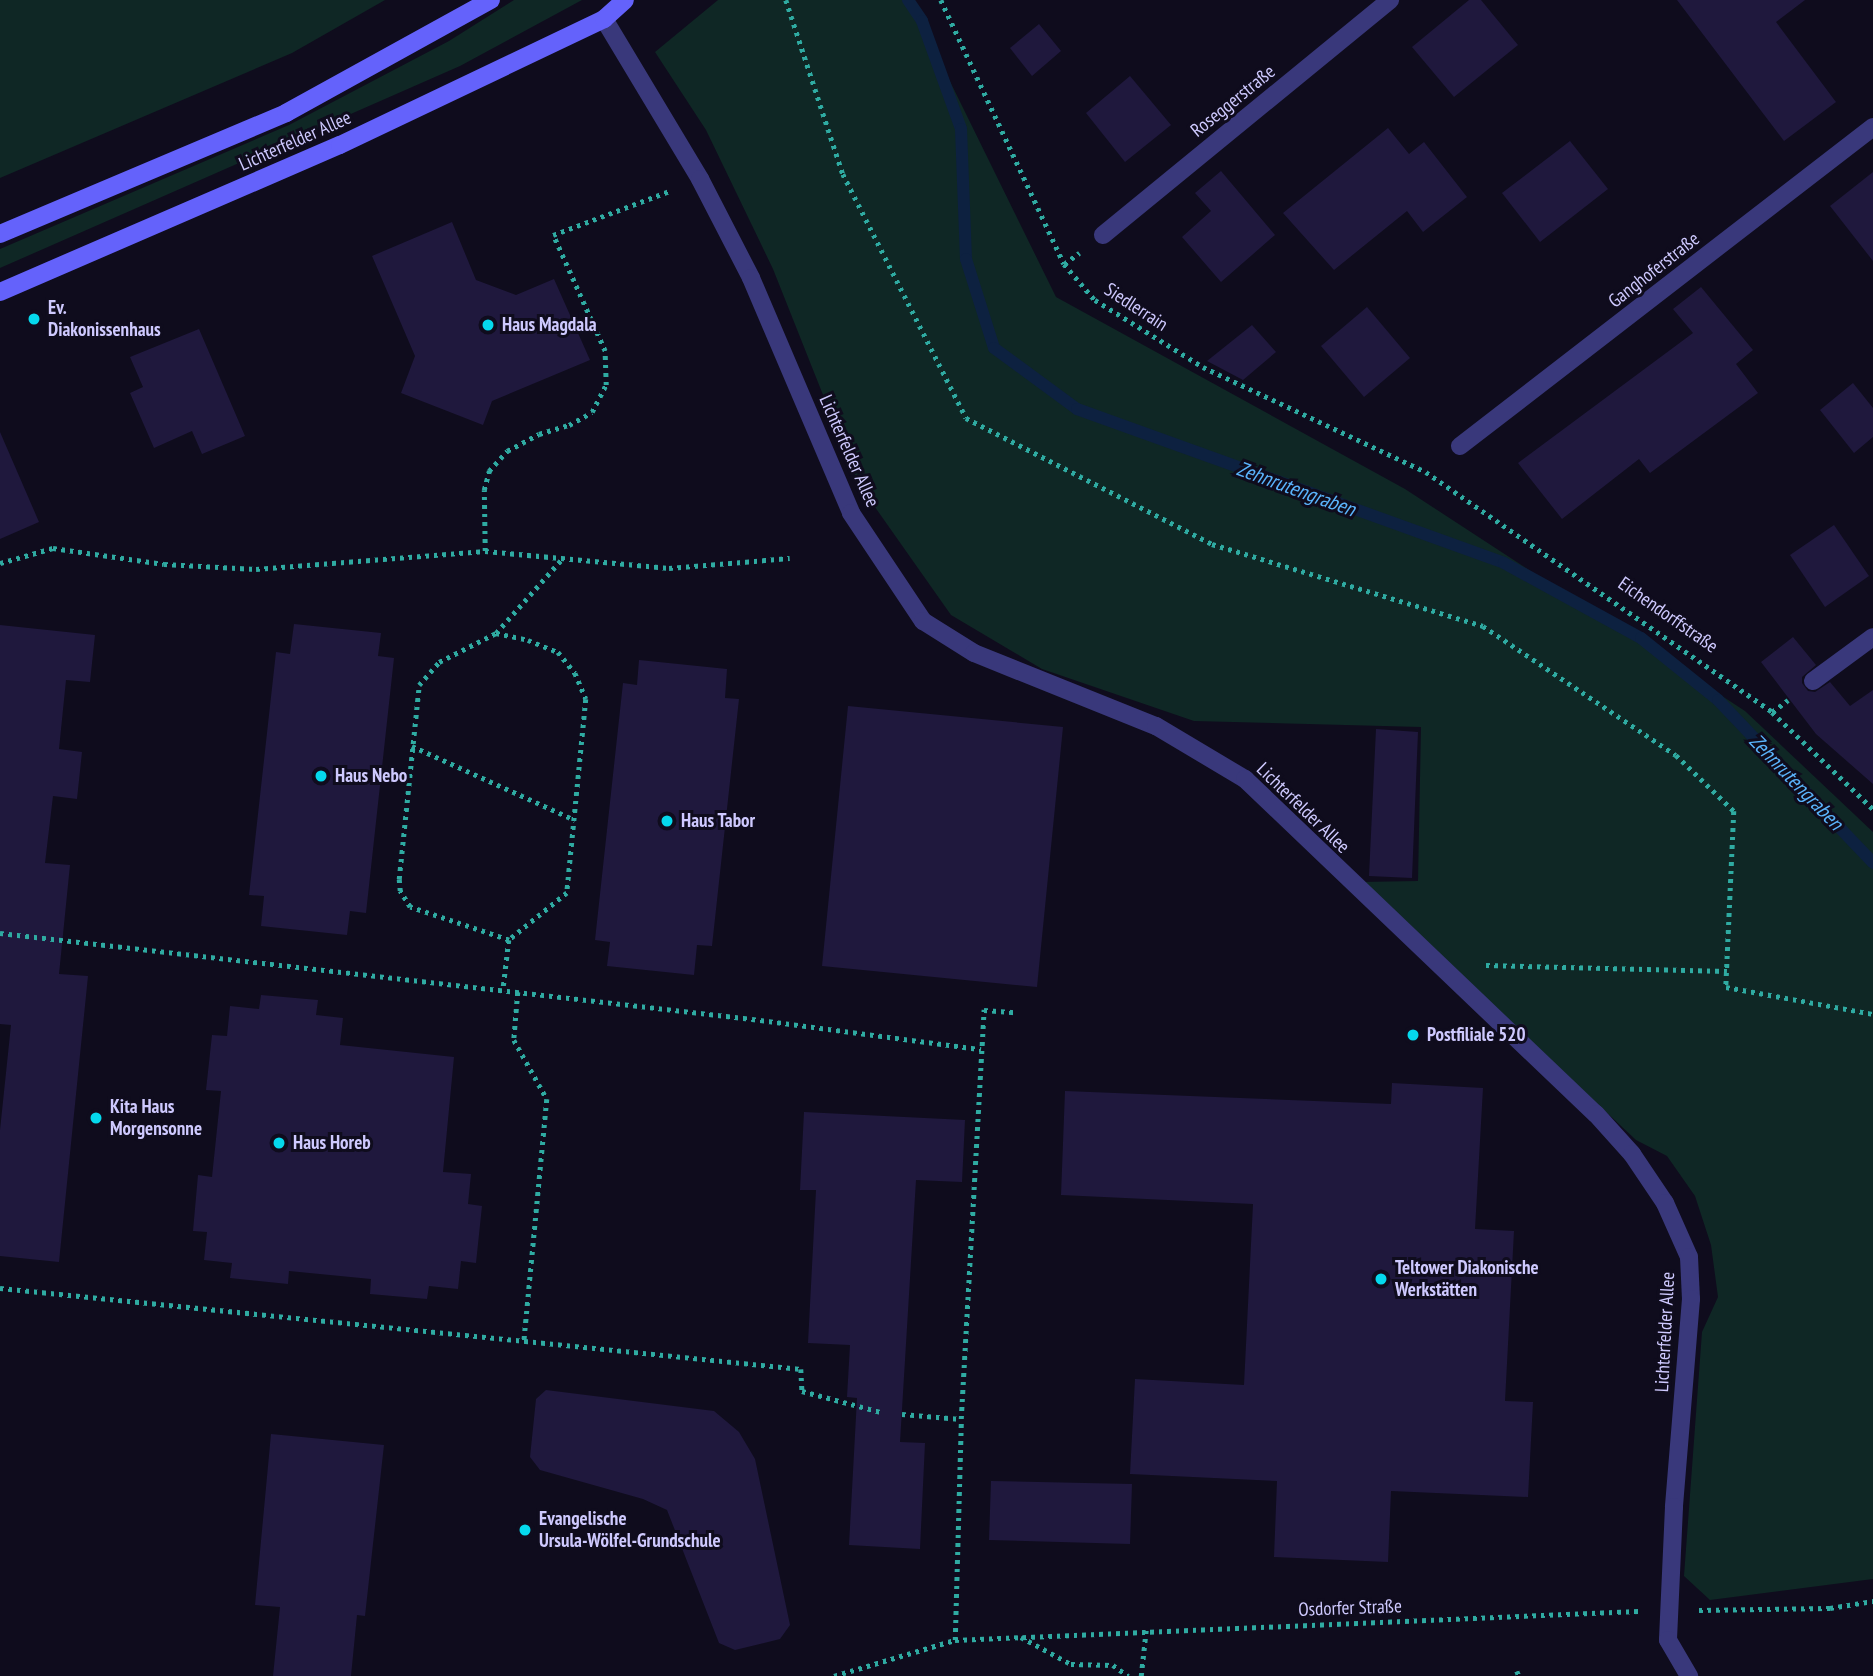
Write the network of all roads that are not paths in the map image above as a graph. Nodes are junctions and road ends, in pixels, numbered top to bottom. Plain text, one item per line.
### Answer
1 (491, 0) edge
2 (625, 0) edge
3 (1390, 0) edge
4 (604, 19) junction
5 (1873, 127) edge
6 (0, 234) edge
7 (1102, 235) dead end
8 (0, 292) edge
9 (1460, 446) dead end
10 (1873, 637) edge
11 (1813, 681) dead end
12 (1689, 1676) edge

1 - 6 main road, Lichterfelder Allee
2 - 4 main road, Lichterfelder Allee
3 - 7 street, Roseggerstraße
4 - 8 main road, Lichterfelder Allee
4 - 12 street, Lichterfelder Allee
5 - 9 street, Ganghoferstraße
10 - 11 street

